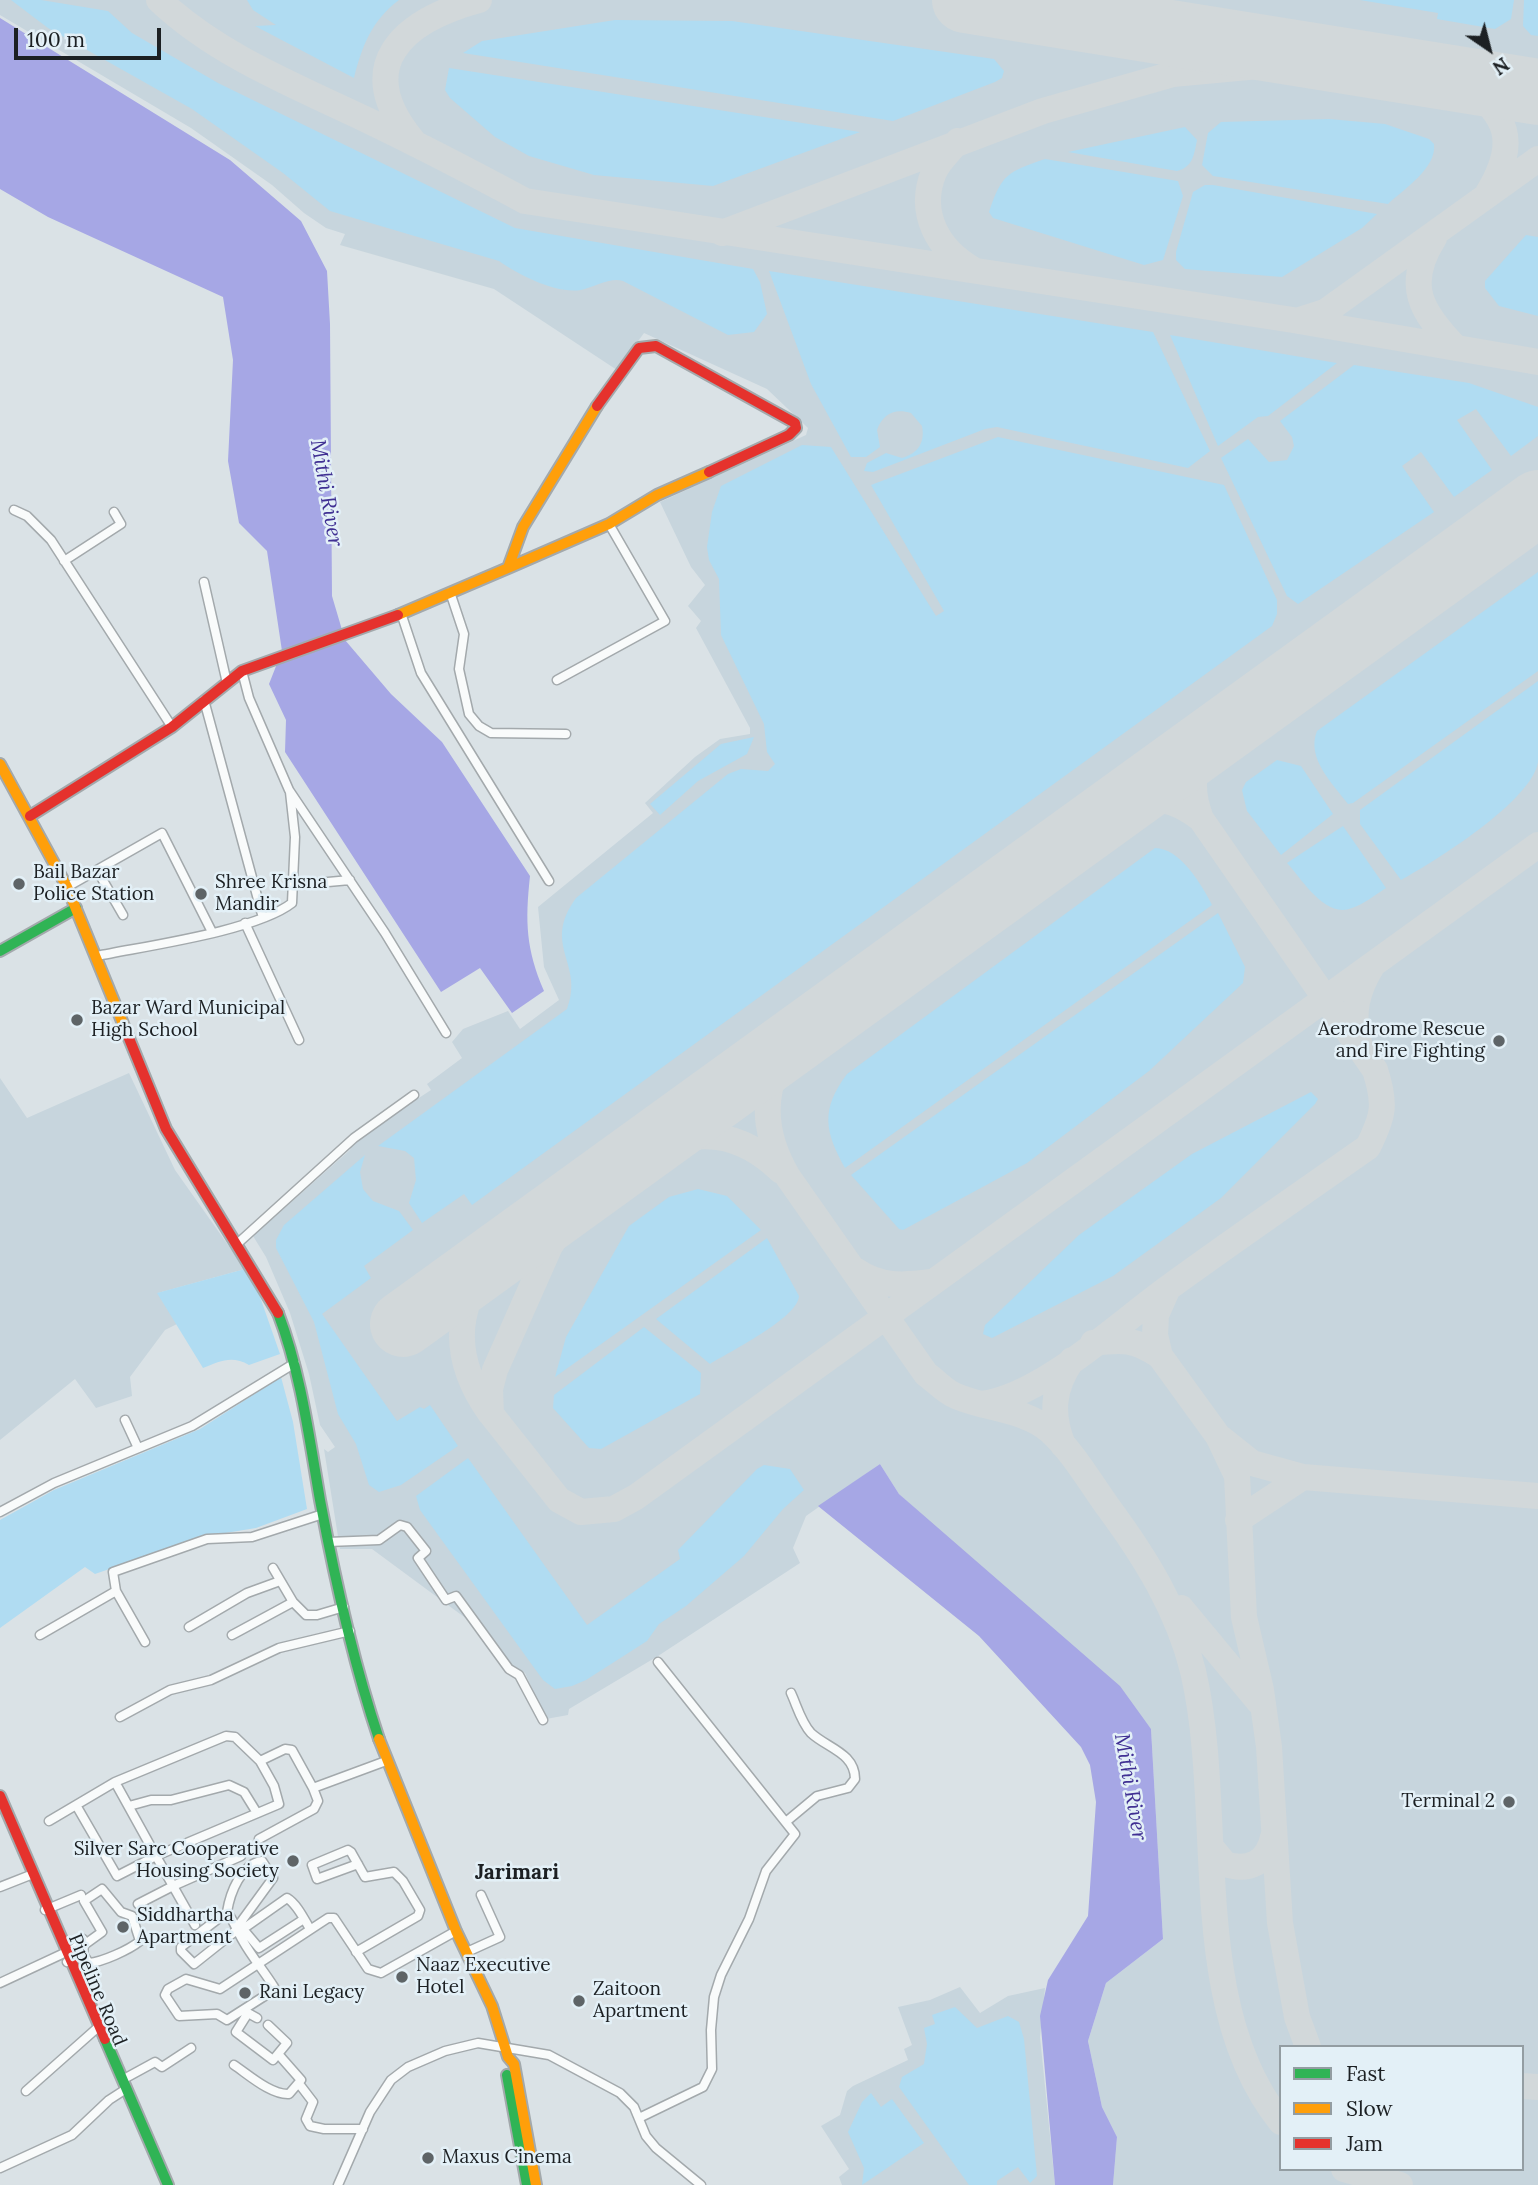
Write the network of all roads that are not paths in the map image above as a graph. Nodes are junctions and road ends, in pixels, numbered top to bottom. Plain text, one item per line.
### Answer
1 (14, 510) dead end
2 (114, 512) dead end
3 (609, 524) junction
4 (64, 561) junction
5 (508, 568) junction
6 (204, 582) dead end
7 (450, 592) junction
8 (399, 614) junction
9 (242, 671) junction
10 (557, 680) dead end
11 (227, 683) junction
12 (204, 701) junction
13 (172, 727) junction
14 (566, 734) dead end
15 (0, 764) edge
16 (289, 790) junction
17 (30, 816) junction
18 (97, 870) junction
19 (350, 880) junction
20 (549, 880) dead end
21 (295, 884) junction
22 (67, 887) junction
23 (76, 908) junction
24 (123, 915) dead end
25 (263, 918) junction
26 (245, 923) junction
27 (212, 932) junction
28 (0, 951) edge
29 (97, 956) junction
30 (446, 1033) dead end
31 (299, 1040) dead end
32 (414, 1095) dead end
33 (237, 1244) junction
34 (295, 1363) junction
35 (125, 1420) dead end
36 (138, 1448) junction
37 (0, 1513) edge
38 (323, 1514) junction
39 (328, 1542) junction
40 (273, 1568) dead end
41 (280, 1581) junction
42 (116, 1591) junction
43 (293, 1602) junction
44 (344, 1607) junction
45 (189, 1627) dead end
46 (350, 1630) junction
47 (40, 1635) dead end
48 (232, 1635) dead end
49 (145, 1642) dead end
50 (658, 1662) dead end
51 (791, 1693) dead end
52 (120, 1717) dead end
53 (543, 1720) dead end
54 (260, 1760) junction
55 (386, 1761) junction
56 (116, 1782) junction
57 (313, 1788) junction
58 (0, 1796) edge
59 (76, 1805) junction
60 (129, 1806) junction
61 (0, 1808) edge
62 (257, 1813) junction
63 (49, 1821) dead end
64 (787, 1821) junction
65 (258, 1839) dead end
66 (156, 1856) junction
67 (241, 1856) dead end
68 (358, 1864) junction
69 (31, 1875) junction
70 (0, 1886) edge
71 (173, 1886) junction
72 (80, 1895) dead end
73 (481, 1895) dead end
74 (138, 1904) dead end
75 (46, 1909) junction
76 (227, 1912) junction
77 (304, 1919) junction
78 (195, 1925) dead end
79 (238, 1927) junction
80 (310, 1929) junction
81 (456, 1931) junction
82 (84, 1939) dead end
83 (248, 1942) junction
84 (356, 1952) junction
85 (467, 1952) junction
86 (83, 1954) junction
87 (67, 1957) junction
88 (258, 1962) junction
89 (0, 1983) edge
90 (257, 2018) dead end
91 (268, 2025) dead end
92 (98, 2028) junction
93 (504, 2045) junction
94 (191, 2048) dead end
95 (279, 2055) junction
96 (508, 2057) junction
97 (234, 2065) dead end
98 (300, 2085) junction
99 (123, 2087) junction
100 (26, 2091) dead end
101 (639, 2118) junction
102 (363, 2129) junction
103 (0, 2168) edge
104 (161, 2185) edge
105 (167, 2185) edge
106 (338, 2185) edge
107 (527, 2185) edge
108 (536, 2185) edge
109 (701, 2185) edge

1 - 4 street
2 - 4 street
3 - 5 street
3 - 5 street
3 - 10 street
4 - 13 street
5 - 7 street
6 - 11 street
7 - 8 street
7 - 14 street
8 - 9 street
8 - 20 street
9 - 11 street
9 - 16 street
11 - 12 street
12 - 13 street
12 - 25 street
13 - 17 street
15 - 17 street
16 - 19 street
16 - 21 street
17 - 22 street
18 - 22 street
18 - 24 street
18 - 27 street
19 - 21 street
19 - 30 street
21 - 25 street
22 - 23 street
23 - 28 street
23 - 29 street
25 - 26 street
26 - 27 street
26 - 31 street
27 - 29 street
29 - 33 street
32 - 33 street
33 - 34 street
34 - 36 street
34 - 38 street
35 - 36 street
36 - 37 street
38 - 39 street
38 - 42 street
39 - 44 street
39 - 53 street
40 - 41 street
41 - 43 street
41 - 45 street
42 - 47 street
42 - 49 street
43 - 44 street
43 - 48 street
44 - 46 street
46 - 52 street
46 - 55 street
50 - 64 street
51 - 64 street
54 - 56 street
54 - 57 street
54 - 62 street
55 - 57 street
55 - 81 street
56 - 59 street
56 - 60 street
57 - 65 street
58 - 69 street
59 - 63 street
59 - 66 street
60 - 62 street
60 - 66 street
61 - 69 street, Pipeline Road
62 - 66 street
64 - 101 street
66 - 71 street
67 - 71 street
68 - 68 street
68 - 84 street
69 - 70 street
69 - 75 street, Pipeline Road
71 - 74 street
71 - 78 street
72 - 75 street
73 - 85 street
75 - 87 street, Pipeline Road
76 - 79 street
76 - 79 street
76 - 79 street
77 - 80 street
77 - 83 street
77 - 83 street
79 - 83 street
80 - 84 street
80 - 88 street
81 - 84 street
81 - 85 street
82 - 87 street
83 - 88 street
85 - 93 street
86 - 86 street
86 - 87 street
87 - 89 street
87 - 92 street, Pipeline Road
88 - 88 street
90 - 95 street
91 - 95 street
92 - 99 street, Pipeline Road
92 - 100 street
93 - 96 street
93 - 101 street
93 - 102 street
94 - 99 street
95 - 98 street
96 - 107 street
96 - 108 street
97 - 98 street
98 - 102 street
99 - 103 street
99 - 104 street, Pipeline Road
99 - 105 street
101 - 109 street
102 - 106 street

